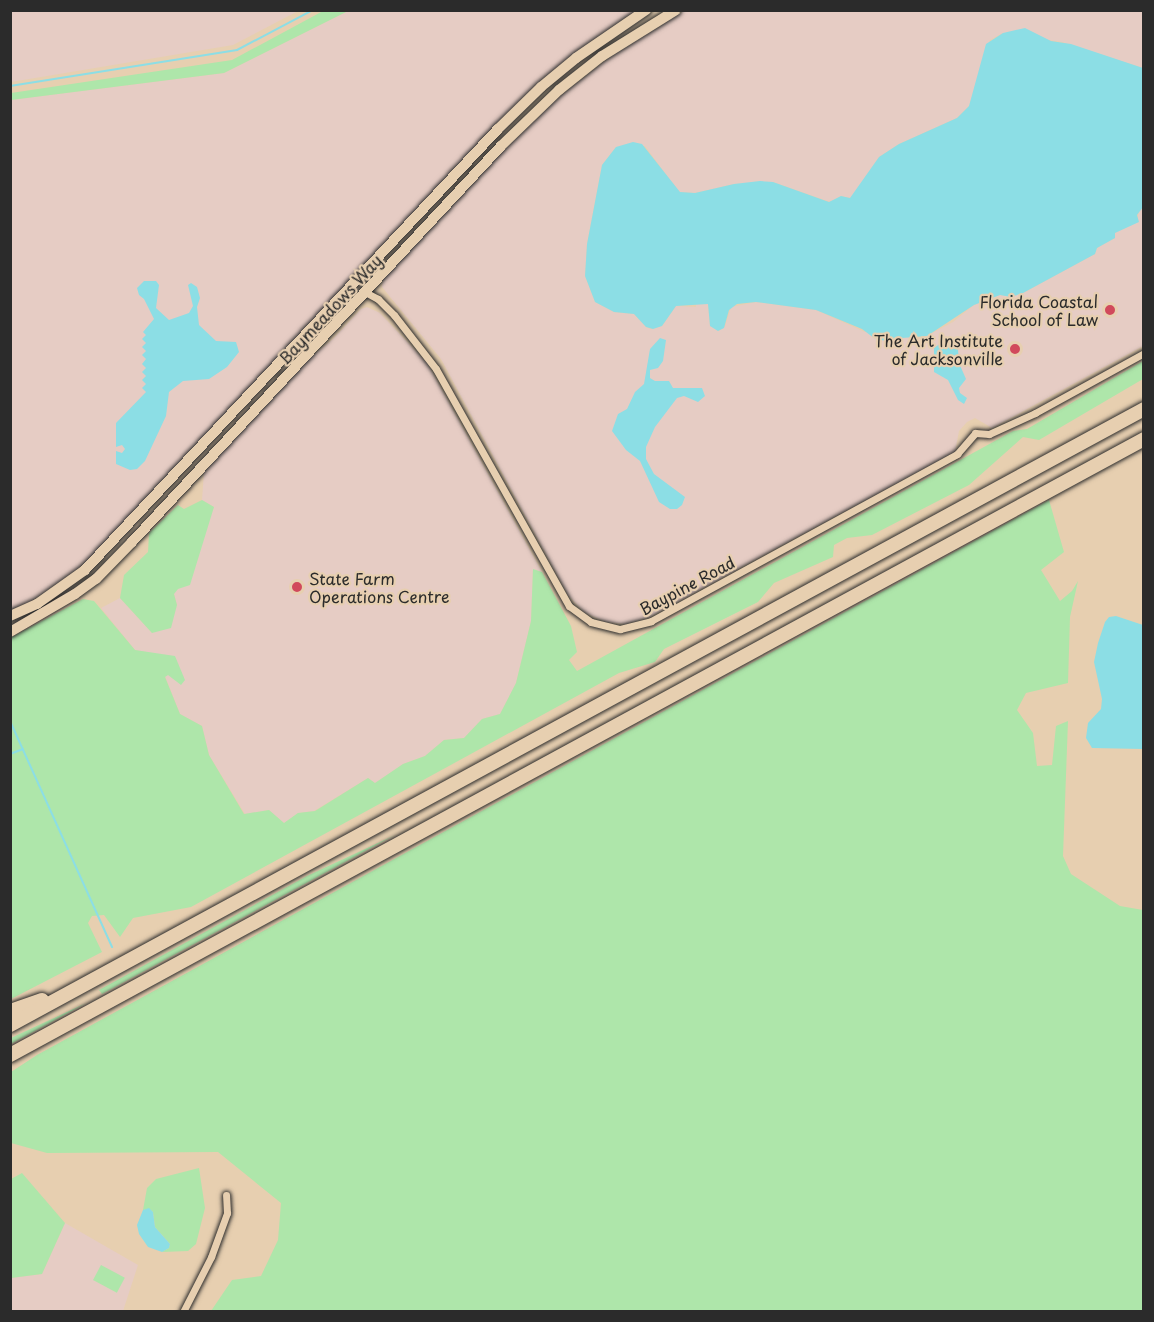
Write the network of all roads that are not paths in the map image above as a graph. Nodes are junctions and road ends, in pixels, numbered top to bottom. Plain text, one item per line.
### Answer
1 (646, 10) edge
2 (676, 10) edge
3 (594, 45) junction
4 (602, 56) junction
5 (365, 292) junction
6 (1143, 353) edge
7 (1143, 409) edge
8 (1143, 439) edge
9 (10, 616) edge
10 (10, 632) edge
11 (87, 984) junction
12 (10, 1011) edge
13 (10, 1025) edge
14 (39, 1040) junction
15 (10, 1055) edge
16 (10, 1067) edge
17 (226, 1195) dead end
18 (183, 1311) edge

1 - 3 street, Baymeadows Way
2 - 4 street, Baymeadows Way
3 - 4 street
3 - 9 street, Baymeadows Way
4 - 5 street, Baymeadows Way
5 - 6 street, Baypine Road
5 - 10 street, Baymeadows Way
7 - 11 highway
8 - 14 highway
11 - 12 highway
11 - 13 highway
14 - 15 highway
14 - 16 highway
17 - 18 street

